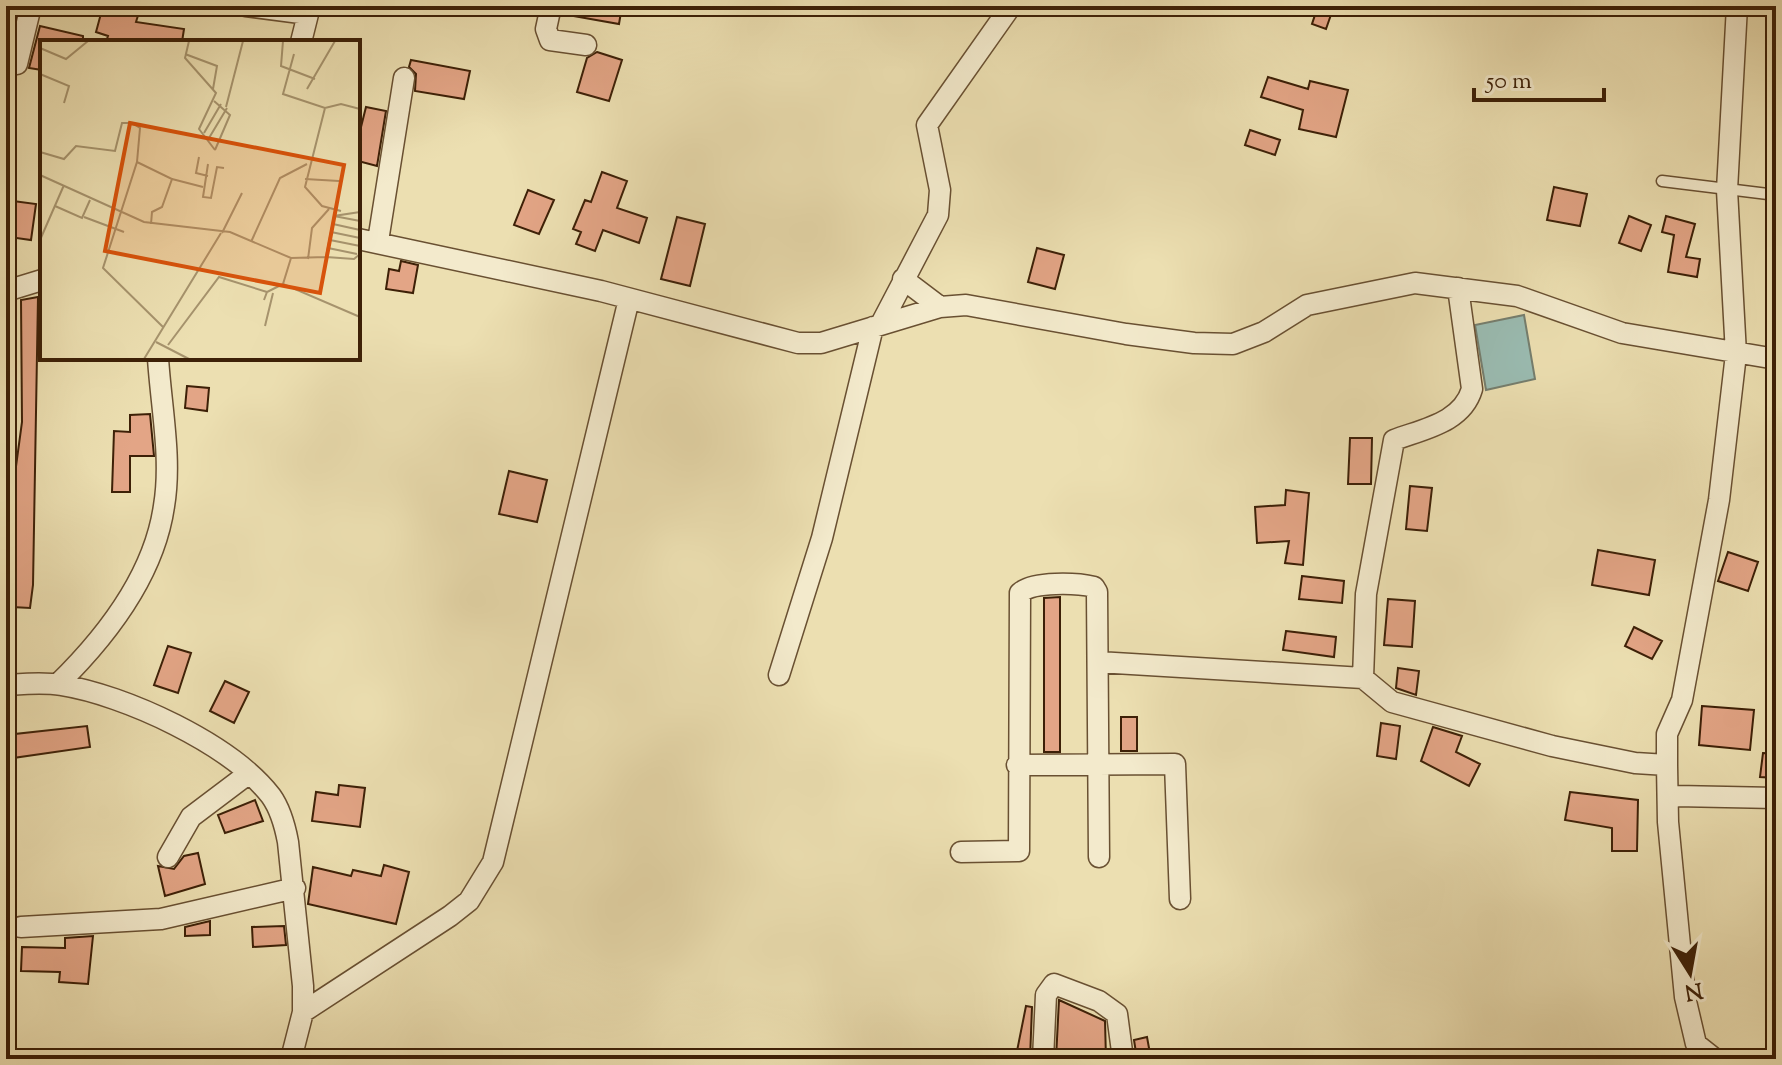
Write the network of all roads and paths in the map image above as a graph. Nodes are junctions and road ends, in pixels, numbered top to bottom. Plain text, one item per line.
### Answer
1 (31, 6) edge
2 (246, 6) edge
3 (551, 6) edge
4 (1011, 6) edge
5 (1737, 6) edge
6 (310, 10) edge
7 (302, 40) edge
8 (586, 45) dead end
9 (17, 64) dead end
10 (404, 78) dead end
11 (1662, 181) dead end
12 (1727, 190) junction
13 (1776, 195) edge
14 (368, 240) edge
15 (903, 279) junction
16 (40, 281) edge
17 (1458, 288) junction
18 (6, 291) edge
19 (629, 299) junction
20 (940, 307) junction
21 (877, 325) junction
22 (1736, 354) junction
23 (1776, 359) edge
24 (158, 360) edge
25 (1098, 662) junction
26 (779, 675) dead end
27 (1363, 678) junction
28 (58, 684) junction
29 (6, 685) edge
30 (1098, 764) junction
31 (1017, 765) junction
32 (1667, 765) junction
33 (248, 774) junction
34 (1776, 798) edge
35 (1668, 801) junction
36 (961, 852) dead end
37 (168, 857) dead end
38 (1099, 857) dead end
39 (295, 888) junction
40 (1180, 899) dead end
41 (21, 927) dead end
42 (303, 1012) junction
43 (291, 1059) edge
44 (1043, 1059) edge
45 (1123, 1059) edge
46 (1715, 1059) edge

1 - 9 street
2 - 6 street
3 - 8 street
4 - 15 street
5 - 12 street
6 - 7 street
10 - 14 street
11 - 12 lane
12 - 13 lane
12 - 22 street
14 - 19 street
15 - 20 street
15 - 21 street
16 - 18 street
17 - 20 street
17 - 22 street
17 - 27 street
19 - 21 street
19 - 42 street
20 - 21 street
21 - 26 street
22 - 23 street
22 - 32 street
24 - 28 street
25 - 27 street
25 - 30 street
25 - 31 street
27 - 32 street
28 - 29 street
28 - 33 street
30 - 31 street
30 - 38 street
30 - 40 street
31 - 36 street
32 - 35 street
33 - 37 street
33 - 39 street
34 - 35 street
35 - 46 street
39 - 41 street
39 - 42 street
42 - 43 street
44 - 45 street

